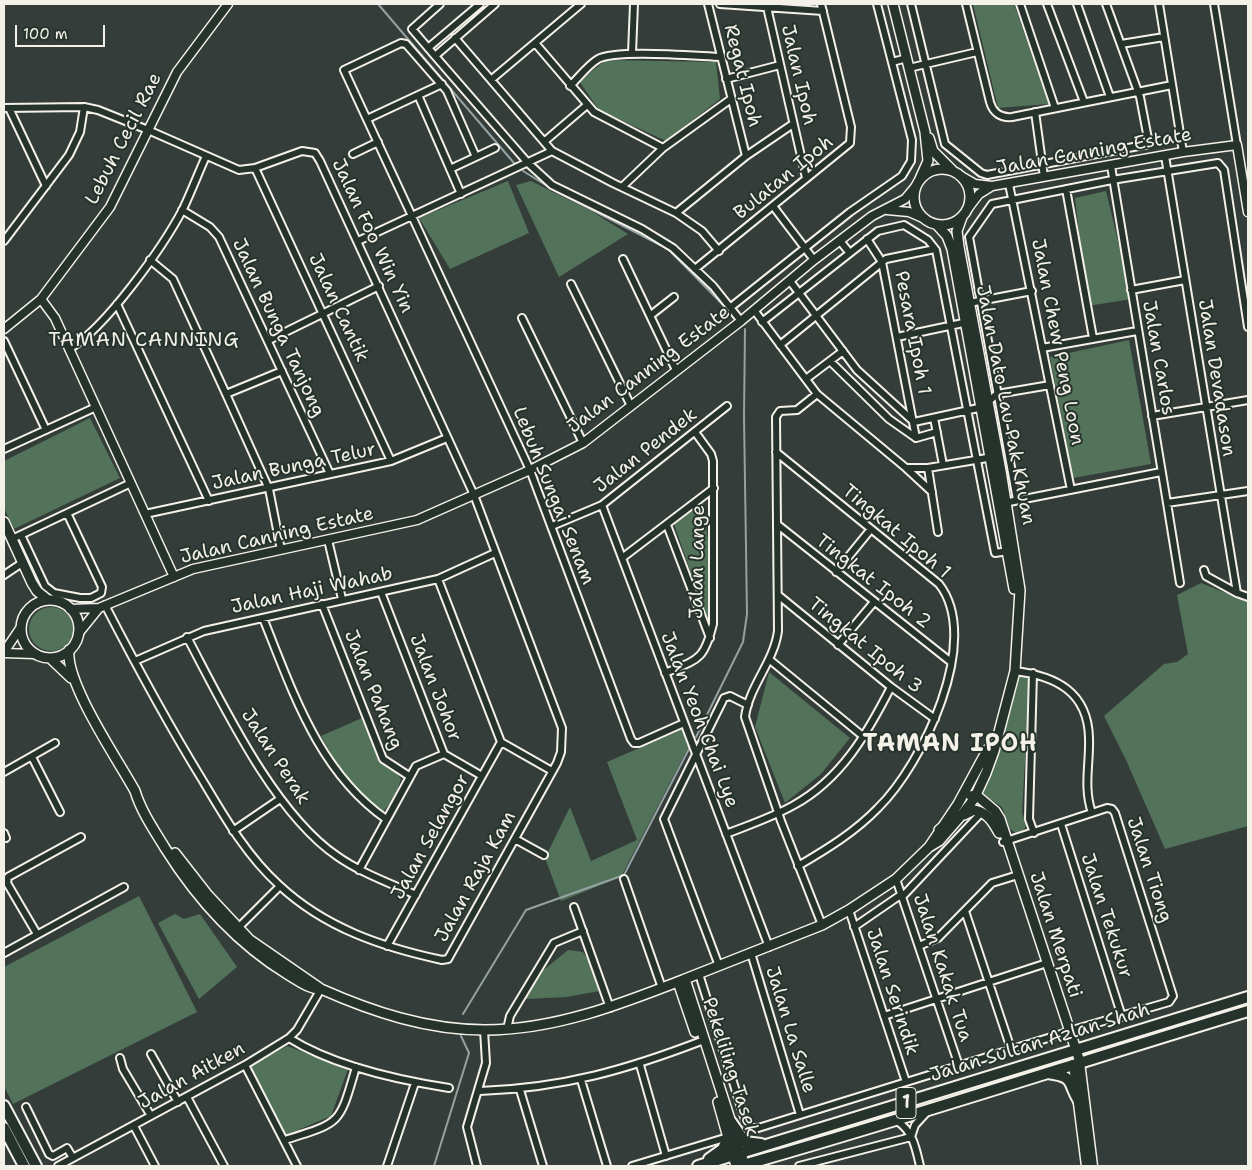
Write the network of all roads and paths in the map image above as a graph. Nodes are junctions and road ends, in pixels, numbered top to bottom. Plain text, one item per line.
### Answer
1 (228, 4) edge
2 (440, 4) edge
3 (480, 4) edge
4 (495, 4) edge
5 (581, 4) edge
6 (634, 4) edge
7 (708, 4) edge
8 (720, 4) edge
9 (821, 4) edge
10 (877, 4) edge
11 (893, 4) edge
12 (910, 4) edge
13 (966, 4) edge
14 (1020, 4) edge
15 (1047, 4) edge
16 (1077, 4) edge
17 (1106, 4) edge
18 (1159, 4) edge
19 (1214, 4) edge
20 (767, 7) junction
21 (823, 11) junction
22 (1164, 37) junction
23 (455, 38) junction
24 (535, 43) junction
25 (1121, 44) junction
26 (428, 48) junction
27 (978, 52) junction
28 (632, 53) junction
29 (435, 56) junction
30 (721, 57) junction
31 (907, 58) junction
32 (892, 62) junction
33 (926, 64) junction
34 (780, 65) junction
35 (910, 68) junction
36 (492, 79) junction
37 (726, 79) junction
38 (442, 84) junction
39 (1172, 85) junction
40 (570, 86) junction
41 (1138, 91) junction
42 (418, 95) junction
43 (1110, 97) junction
44 (731, 99) junction
45 (1084, 102) junction
46 (587, 105) junction
47 (84, 107) junction
48 (6, 108) edge
49 (1055, 108) junction
50 (1035, 112) junction
51 (367, 119) junction
52 (794, 124) junction
53 (148, 130) junction
54 (925, 132) junction
55 (544, 141) junction
56 (378, 142) junction
57 (1149, 144) junction
58 (1237, 145) junction
59 (495, 148) dead end
60 (663, 148) junction
61 (552, 151) junction
62 (1183, 152) junction
63 (352, 154) dead end
64 (206, 156) junction
65 (746, 156) junction
66 (1165, 156) junction
67 (476, 157) junction
68 (1151, 158) junction
69 (1244, 159) edge
70 (528, 163) junction
71 (1044, 164) junction
72 (1111, 166) junction
73 (255, 168) junction
74 (450, 168) junction
75 (1168, 171) junction
76 (958, 174) junction
77 (1044, 177) junction
78 (806, 178) junction
79 (1112, 180) junction
80 (917, 184) junction
81 (1009, 184) junction
82 (46, 186) junction
83 (992, 186) junction
84 (622, 187) junction
85 (1066, 189) junction
86 (461, 194) junction
87 (1012, 200) junction
88 (773, 206) junction
89 (182, 210) junction
90 (885, 210) junction
91 (1248, 212) edge
92 (676, 213) junction
93 (964, 214) junction
94 (410, 216) junction
95 (923, 218) junction
96 (937, 225) junction
97 (5, 237) edge
98 (867, 239) junction
99 (840, 240) junction
100 (358, 241) junction
101 (804, 249) junction
102 (935, 249) junction
103 (718, 251) junction
104 (849, 252) junction
105 (623, 259) dead end
106 (150, 260) junction
107 (814, 260) junction
108 (882, 262) junction
109 (695, 269) junction
110 (1185, 280) junction
111 (790, 281) junction
112 (571, 284) dead end
113 (379, 286) junction
114 (1131, 290) junction
115 (1032, 291) junction
116 (799, 293) junction
117 (674, 297) dead end
118 (41, 299) junction
119 (980, 301) junction
120 (969, 303) junction
121 (117, 304) junction
122 (731, 307) junction
123 (754, 310) junction
124 (324, 312) junction
125 (651, 315) junction
126 (817, 316) junction
127 (522, 318) dead end
128 (741, 321) junction
129 (762, 322) junction
130 (965, 323) junction
131 (952, 326) junction
132 (1248, 327) edge
133 (4, 329) edge
134 (1138, 331) junction
135 (897, 337) junction
136 (1093, 338) junction
137 (269, 340) junction
138 (4, 341) edge
139 (780, 345) junction
140 (1042, 348) junction
141 (69, 349) junction
142 (843, 350) junction
143 (830, 361) junction
144 (676, 370) junction
145 (282, 371) junction
146 (806, 380) junction
147 (1050, 385) junction
148 (226, 394) junction
149 (817, 394) junction
150 (997, 394) junction
151 (1248, 400) edge
152 (985, 402) junction
153 (631, 406) junction
154 (727, 406) dead end
155 (96, 407) junction
156 (1206, 407) junction
157 (967, 411) junction
158 (1152, 416) junction
159 (934, 418) junction
160 (914, 422) junction
161 (46, 430) junction
162 (695, 432) junction
163 (937, 432) junction
164 (447, 438) junction
165 (916, 438) junction
166 (583, 443) junction
167 (4, 450) edge
168 (776, 452) junction
169 (990, 456) junction
170 (976, 459) junction
171 (391, 461) junction
172 (943, 465) junction
173 (906, 468) junction
174 (928, 468) junction
175 (530, 470) junction
176 (1002, 472) junction
177 (1162, 472) junction
178 (330, 474) junction
179 (131, 483) junction
180 (714, 488) junction
181 (269, 489) junction
182 (1071, 490) junction
183 (1248, 491) edge
184 (932, 492) junction
185 (1220, 493) junction
186 (474, 495) junction
187 (1017, 500) junction
188 (209, 501) junction
189 (1007, 502) junction
190 (1168, 503) junction
191 (602, 505) junction
192 (67, 513) junction
193 (145, 514) junction
194 (1002, 521) junction
195 (4, 522) edge
196 (667, 525) junction
197 (778, 525) junction
198 (552, 526) junction
199 (871, 529) junction
200 (4, 532) edge
201 (938, 532) dead end
202 (21, 535) junction
203 (12, 540) junction
204 (328, 540) junction
205 (281, 550) junction
206 (1008, 551) junction
207 (495, 553) junction
208 (622, 558) junction
209 (19, 565) junction
210 (1204, 570) dead end
211 (836, 572) junction
212 (4, 575) edge
213 (174, 577) junction
214 (438, 579) junction
215 (1180, 582) dead end
216 (381, 592) junction
217 (1237, 592) junction
218 (778, 595) junction
219 (1248, 597) edge
220 (342, 599) junction
221 (48, 600) junction
222 (1018, 600) junction
223 (874, 602) junction
224 (322, 604) junction
225 (102, 607) junction
226 (28, 609) junction
227 (70, 609) junction
228 (263, 618) junction
229 (21, 627) junction
230 (78, 634) junction
231 (187, 638) junction
232 (710, 638) junction
233 (838, 645) junction
234 (70, 650) junction
235 (4, 652) edge
236 (34, 654) junction
237 (50, 658) junction
238 (770, 660) junction
239 (135, 661) junction
240 (951, 662) junction
241 (1015, 671) junction
242 (665, 673) junction
243 (1033, 673) junction
244 (75, 682) junction
245 (891, 687) junction
246 (748, 705) junction
247 (935, 719) junction
248 (684, 724) junction
249 (998, 733) junction
250 (864, 737) junction
251 (501, 742) junction
252 (55, 743) dead end
253 (988, 749) junction
254 (696, 753) junction
255 (444, 754) junction
256 (32, 757) junction
257 (552, 771) junction
258 (4, 772) edge
259 (409, 776) junction
260 (482, 776) junction
261 (135, 790) junction
262 (974, 796) junction
263 (280, 799) junction
264 (60, 812) dead end
265 (982, 812) junction
266 (778, 813) junction
267 (1092, 813) junction
268 (386, 818) junction
269 (959, 818) junction
270 (1061, 824) junction
271 (939, 830) junction
272 (233, 831) junction
273 (999, 833) junction
274 (1034, 833) junction
275 (726, 834) junction
276 (81, 838) dead end
277 (515, 839) junction
278 (1005, 842) junction
279 (929, 847) junction
280 (544, 854) dead end
281 (798, 866) junction
282 (359, 870) junction
283 (1016, 876) junction
284 (624, 879) dead end
285 (896, 879) junction
286 (280, 886) junction
287 (124, 888) dead end
288 (416, 895) junction
289 (902, 895) junction
290 (574, 907) dead end
291 (849, 910) junction
292 (965, 912) junction
293 (822, 924) junction
294 (854, 927) junction
295 (238, 928) junction
296 (582, 931) junction
297 (37, 934) junction
298 (387, 946) junction
299 (769, 946) junction
300 (919, 946) junction
301 (4, 953) edge
302 (751, 953) junction
303 (1045, 964) junction
304 (719, 966) junction
305 (699, 974) junction
306 (681, 980) junction
307 (988, 982) junction
308 (662, 988) junction
309 (321, 990) junction
310 (1248, 997) edge
311 (936, 999) junction
312 (610, 1008) junction
313 (1248, 1011) edge
314 (884, 1016) junction
315 (1122, 1017) junction
316 (507, 1029) junction
317 (484, 1030) junction
318 (1067, 1032) junction
319 (289, 1038) junction
320 (701, 1041) junction
321 (1011, 1050) junction
322 (1073, 1051) junction
323 (151, 1054) dead end
324 (120, 1058) dead end
325 (1076, 1063) junction
326 (245, 1065) junction
327 (640, 1065) junction
328 (959, 1066) junction
329 (356, 1067) junction
330 (1046, 1072) junction
331 (581, 1080) junction
332 (906, 1082) junction
333 (415, 1083) junction
334 (449, 1088) dead end
335 (520, 1090) junction
336 (480, 1091) junction
337 (187, 1097) junction
338 (1079, 1101) junction
339 (178, 1102) junction
340 (4, 1106) edge
341 (26, 1107) dead end
342 (931, 1110) junction
343 (800, 1115) junction
344 (151, 1116) junction
345 (897, 1120) junction
346 (731, 1122) junction
347 (134, 1126) junction
348 (4, 1132) edge
349 (728, 1137) junction
350 (911, 1137) junction
351 (285, 1140) junction
352 (779, 1141) junction
353 (666, 1156) junction
354 (74, 1158) junction
355 (739, 1162) edge
356 (24, 1166) edge
357 (36, 1166) edge
358 (58, 1166) edge
359 (155, 1166) edge
360 (224, 1166) edge
361 (298, 1166) edge
362 (387, 1166) edge
363 (477, 1166) edge
364 (543, 1166) edge
365 (607, 1166) edge
366 (632, 1166) edge
367 (698, 1166) edge
368 (799, 1166) edge
369 (920, 1166) edge
370 (1086, 1166) edge
371 (1094, 1166) edge

1 - 53 street, Lebuh Cecil Rae
2 - 26 street
3 - 26 street
4 - 23 street
5 - 24 street
6 - 28 street
7 - 30 street, Regat Ipoh
8 - 20 street
9 - 21 street, Bulatan Ipoh
10 - 32 street
11 - 31 main road
12 - 33 street
13 - 27 street
14 - 49 street
15 - 45 street
16 - 43 street
17 - 25 street
18 - 22 street
19 - 58 street
20 - 21 street
20 - 34 street, Jalan Ipoh
21 - 78 street, Bulatan Ipoh
22 - 25 street
22 - 39 street
23 - 29 street
23 - 36 street
24 - 36 street
24 - 40 street
25 - 41 street
26 - 29 street
27 - 33 street
27 - 50 street
28 - 30 street
28 - 40 street
29 - 70 street
30 - 37 street, Regat Ipoh
31 - 32 street
31 - 35 main road
32 - 101 street
33 - 35 street
33 - 71 street
34 - 37 street
34 - 52 street, Jalan Ipoh
35 - 54 main road
36 - 55 street
37 - 44 street, Regat Ipoh
38 - 42 street
38 - 51 street
38 - 67 street
39 - 41 street
39 - 62 street
40 - 46 street
41 - 43 street
41 - 57 street
42 - 51 street
42 - 74 street
43 - 45 street
44 - 60 street
44 - 65 street, Regat Ipoh
45 - 49 street
46 - 55 street
46 - 60 street
47 - 48 street
47 - 53 street, Jalan Foo Win Yin
47 - 82 street
48 - 82 street
49 - 50 street
50 - 71 street
51 - 56 street
52 - 65 street
52 - 78 street, Jalan Ipoh
53 - 64 street, Jalan Foo Win Yin
53 - 118 street, Lebuh Cecil Rae
54 - 76 main road
54 - 80 main road
55 - 61 street
56 - 63 street
56 - 94 street
57 - 68 street
57 - 71 street
58 - 62 street, Jalan Canning Estate
58 - 69 street
59 - 67 street
60 - 84 street
61 - 70 street
61 - 84 street
62 - 66 street, Jalan Canning Estate
64 - 73 street, Jalan Foo Win Yin
64 - 89 street
65 - 92 street
66 - 68 street, Jalan Canning Estate
66 - 75 street, Jalan Devadason
67 - 74 street
68 - 72 street, Jalan Canning Estate
69 - 91 street
70 - 86 street
70 - 109 street
71 - 77 street
72 - 77 street, Jalan Canning Estate
72 - 79 street, Jalan Carlos
73 - 100 street, Jalan Foo Win Yin
73 - 124 street, Jalan Cantik
74 - 86 street
75 - 79 street
75 - 110 street, Jalan Devadason
75 - 132 street
76 - 80 main road
76 - 83 street
76 - 93 main road
77 - 81 street, Jalan Canning Estate
78 - 88 street, Bulatan Ipoh
79 - 85 street
79 - 114 street, Jalan Carlos
80 - 90 street, Jalan Canning Estate
80 - 95 main road
81 - 83 street, Jalan Canning Estate
81 - 87 street, Jalan Chew Peng Loon
82 - 97 street
83 - 93 street, Jalan Canning Estate
84 - 92 street
85 - 87 street
85 - 136 street
86 - 94 street
87 - 115 street, Jalan Chew Peng Loon
87 - 119 street
88 - 101 street
88 - 103 street, Bulatan Ipoh
89 - 106 street
89 - 137 street, Jalan Bunga Tanjong
90 - 95 street
90 - 99 street, Jalan Canning Estate
92 - 103 street
93 - 96 main road
93 - 120 main road, Jalan Dato Lau Pak Khuan
94 - 100 street
94 - 175 street, Lebuh Sungai Senam
95 - 96 main road
96 - 130 main road, Jalan Dato Lau Pak Khuan
98 - 102 street
98 - 104 street
98 - 108 street, Pesara Ipoh 1
99 - 104 street
99 - 107 street, Jalan Canning Estate
100 - 113 street, Jalan Foo Win Yin
101 - 107 street
101 - 122 street
102 - 108 street
102 - 131 street
103 - 109 street, Bulatan Ipoh
104 - 116 street
105 - 125 street
106 - 121 street
106 - 148 street
107 - 111 street, Jalan Canning Estate
108 - 126 street
108 - 135 street, Pesara Ipoh 1
109 - 122 street
110 - 114 street
110 - 156 street, Jalan Devadason
111 - 116 street
111 - 123 street, Jalan Canning Estate
112 - 153 street
113 - 124 street
113 - 164 street, Jalan Foo Win Yin
114 - 134 street, Jalan Carlos
115 - 119 street
115 - 140 street, Jalan Chew Peng Loon
116 - 126 street
116 - 129 street
117 - 125 street
118 - 133 street, Lebuh Cecil Rae
118 - 141 street
119 - 120 street
119 - 150 street
120 - 130 street
120 - 152 main road, Jalan Dato Lau Pak Khuan
121 - 141 street
121 - 188 street
122 - 128 street
123 - 128 street, Jalan Canning Estate
123 - 129 street
124 - 137 street
124 - 171 street, Jalan Cantik
125 - 144 street
126 - 139 street
126 - 142 street
127 - 166 street
128 - 144 street, Jalan Canning Estate
129 - 139 street
130 - 131 street
130 - 152 main road, Jalan Dato Lau Pak Khuan
131 - 135 street
131 - 157 street
134 - 136 street
134 - 158 street, Jalan Carlos
135 - 160 street, Pesara Ipoh 1
136 - 140 street
137 - 145 street, Jalan Bunga Tanjong
138 - 161 street
139 - 146 street
140 - 147 street, Jalan Chew Peng Loon
141 - 155 street
142 - 143 street
142 - 160 street
143 - 146 street
143 - 165 street
144 - 153 street, Jalan Canning Estate
145 - 148 street
145 - 178 street, Jalan Bunga Tanjong
146 - 149 street
147 - 150 street
147 - 182 street, Jalan Chew Peng Loon
148 - 181 street
149 - 168 street
149 - 173 street
150 - 152 street
150 - 187 street
151 - 156 street
152 - 157 street
152 - 169 main road, Jalan Dato Lau Pak Khuan
152 - 176 main road, Jalan Dato Lau Pak Khuan
153 - 166 street, Jalan Canning Estate
154 - 162 street, Jalan Pendek
155 - 161 street
155 - 179 street
156 - 158 street
156 - 185 street, Jalan Devadason
157 - 159 street
157 - 170 street
158 - 177 street, Jalan Carlos
159 - 160 street
159 - 163 street
160 - 165 street, Pesara Ipoh 1
161 - 167 street
162 - 180 street, Jalan Lange
162 - 191 street, Jalan Pendek
163 - 165 street
163 - 172 street
164 - 171 street, Jalan Bunga Telur
164 - 186 street, Jalan Foo Win Yin
166 - 175 street, Jalan Canning Estate
168 - 197 street
168 - 199 street, Tingkat Ipoh 1
169 - 170 street
169 - 176 street
169 - 194 main road, Jalan Dato Lau Pak Khuan
170 - 172 street
170 - 206 street
171 - 178 street, Jalan Bunga Telur
172 - 174 street
173 - 174 street
173 - 184 street
174 - 184 street
175 - 186 street, Jalan Canning Estate
175 - 198 street, Lebuh Sungai Senam
176 - 189 main road, Jalan Dato Lau Pak Khuan
177 - 182 street
177 - 190 street, Jalan Carlos
178 - 181 street, Jalan Bunga Telur
179 - 192 street
179 - 193 street
180 - 196 street
180 - 232 street, Jalan Lange
181 - 188 street, Jalan Bunga Telur
181 - 205 street
182 - 187 street
183 - 185 street
184 - 201 street
185 - 190 street
185 - 217 street, Jalan Devadason
186 - 204 street, Jalan Canning Estate
186 - 207 street, Jalan Raja Kam
187 - 189 street
188 - 193 street, Jalan Bunga Telur
189 - 194 street
189 - 222 main road, Jalan Dato Lau Pak Khuan
190 - 215 street, Jalan Carlos
191 - 198 street, Jalan Pendek
191 - 208 street, Jalan Yeoh Chai Lye
192 - 202 street
192 - 202 street
193 - 213 street
194 - 206 main road, Jalan Dato Lau Pak Khuan
195 - 203 main road
196 - 208 street
196 - 232 street
197 - 211 street, Tingkat Ipoh 2
197 - 218 street
198 - 248 street, Lebuh Sungai Senam
199 - 211 street
199 - 240 street, Tingkat Ipoh 1
200 - 209 main road
202 - 203 street
203 - 221 main road
204 - 205 street, Jalan Canning Estate
204 - 220 street
205 - 213 street, Jalan Canning Estate
206 - 222 main road, Jalan Dato Lau Pak Khuan
207 - 214 street, Jalan Haji Wahab
207 - 257 street, Jalan Raja Kam
208 - 242 street, Jalan Yeoh Chai Lye
209 - 212 street
209 - 226 main road
210 - 217 street
211 - 223 street, Tingkat Ipoh 2
213 - 225 street, Jalan Canning Estate
214 - 216 street, Jalan Haji Wahab
214 - 251 street
216 - 220 street, Jalan Haji Wahab
216 - 255 street, Jalan Johor
217 - 219 street
218 - 233 street, Tingkat Ipoh 3
218 - 238 street
220 - 224 street, Jalan Haji Wahab
221 - 226 main road
221 - 227 main road
222 - 241 main road, Jalan Dato Lau Pak Khuan
223 - 233 street
223 - 240 street, Tingkat Ipoh 2
224 - 228 street, Jalan Haji Wahab
224 - 259 street, Jalan Pahang
225 - 227 street
225 - 230 street, Jalan Canning Estate
225 - 239 street, Jalan Raja Kam
226 - 229 main road
227 - 230 main road
228 - 231 street, Jalan Haji Wahab
228 - 268 street
229 - 235 street
229 - 236 main road
230 - 234 main road
231 - 239 street, Jalan Haji Wahab
231 - 263 street, Jalan Perak
232 - 242 street, Jalan Lange
233 - 245 street, Tingkat Ipoh 3
234 - 237 main road
234 - 244 main road
235 - 236 street
236 - 237 main road
237 - 244 main road
238 - 246 street
238 - 250 street
239 - 272 street, Jalan Raja Kam
240 - 247 street, Tingkat Ipoh 1
241 - 243 street
241 - 249 main road, Jalan Dato Lau Pak Khuan
242 - 248 street, Jalan Yeoh Chai Lye
243 - 267 street
243 - 274 street
244 - 261 main road
245 - 247 street, Tingkat Ipoh 3
245 - 250 street
246 - 254 street
246 - 266 street
247 - 281 street, Tingkat Ipoh 1
248 - 254 street, Jalan Yeoh Chai Lye
249 - 253 main road, Jalan Dato Lau Pak Khuan
249 - 262 main road, Jalan Dato Lau Pak Khuan
250 - 266 street
251 - 257 street
251 - 260 street, Jalan Selangor
252 - 256 street
253 - 262 main road
253 - 271 main road, Jalan Dato Lau Pak Khuan
254 - 275 street, Jalan Yeoh Chai Lye
254 - 304 street
255 - 259 street
255 - 260 street, Jalan Johor
256 - 258 street
256 - 264 street
257 - 277 street, Jalan Raja Kam
259 - 268 street
260 - 288 street, Jalan Selangor
261 - 295 main road
261 - 309 main road
262 - 269 main road, Jalan Dato Lau Pak Khuan
262 - 271 main road
262 - 273 main road, Jalan Merpati
262 - 278 main road, Jalan Merpati
263 - 272 street
263 - 282 street, Jalan Perak
265 - 269 main road
265 - 273 main road
265 - 289 street
266 - 275 street
266 - 281 street
267 - 270 street, Jalan Tiong
267 - 315 street, Jalan Tiong
268 - 282 street
269 - 279 main road, Jalan Dato Lau Pak Khuan
270 - 274 street, Jalan Tiong
270 - 315 street, Jalan Tekukur
271 - 279 main road, Jalan Dato Lau Pak Khuan
272 - 286 street, Jalan Raja Kam
273 - 278 main road, Jalan Merpati
274 - 278 street, Jalan Tiong
275 - 299 street, Jalan Yeoh Chai Lye
276 - 297 street
277 - 280 street
277 - 298 street, Jalan Raja Kam
278 - 283 main road, Jalan Merpati
279 - 285 main road, Jalan Dato Lau Pak Khuan
281 - 293 street
282 - 288 street, Jalan Perak
283 - 292 street
283 - 303 main road, Jalan Merpati
284 - 308 street
285 - 289 street, Jalan Kakak Tua
285 - 291 main road, Jalan Dato Lau Pak Khuan
286 - 295 street
286 - 298 street, Jalan Raja Kam
287 - 297 street
288 - 298 street, Jalan Selangor
289 - 294 street
289 - 300 street, Jalan Kakak Tua
290 - 296 street
291 - 293 main road, Jalan Dato Lau Pak Khuan
291 - 294 street, Jalan Serindik
292 - 300 street
292 - 307 street
293 - 299 main road, Jalan Dato Lau Pak Khuan
294 - 314 street, Jalan Serindik
295 - 309 main road
296 - 312 street
296 - 316 street
297 - 301 street
299 - 302 main road, Jalan Dato Lau Pak Khuan
300 - 311 street, Jalan Kakak Tua
302 - 304 main road, Jalan Dato Lau Pak Khuan
302 - 343 street, Jalan La Salle
303 - 307 street
303 - 318 main road, Jalan Merpati
304 - 305 main road, Jalan Dato Lau Pak Khuan
305 - 306 main road, Jalan Dato Lau Pak Khuan
305 - 343 street
306 - 308 main road, Jalan Dato Lau Pak Khuan
306 - 320 main road, Pekeliling Tasek
307 - 311 street
307 - 321 street
308 - 312 main road, Jalan Dato Lau Pak Khuan
309 - 317 main road, Jalan Dato Lau Pak Khuan
309 - 319 street, Jalan Aitken
310 - 322 main road, Jalan Sultan Azlan Shah / 1
311 - 314 street
311 - 328 street, Jalan Kakak Tua
312 - 316 main road, Jalan Dato Lau Pak Khuan
313 - 325 main road, Jalan Sultan Azlan Shah / 1
314 - 332 street, Jalan Serindik
315 - 318 street
316 - 317 main road, Jalan Dato Lau Pak Khuan
317 - 336 street
318 - 321 street
318 - 322 main road, Jalan Merpati
319 - 326 street, Jalan Aitken
319 - 329 street
320 - 327 street
320 - 346 main road, Pekeliling Tasek
320 - 349 main road, Pekeliling Tasek
321 - 328 street
322 - 325 main road, Jalan Merpati
322 - 352 main road, Jalan Sultan Azlan Shah / 1
323 - 339 street
324 - 344 street
325 - 330 main road, Jalan Sultan Azlan Shah / 1
325 - 338 street
325 - 371 street
326 - 337 street, Jalan Aitken
326 - 351 street
327 - 331 street
327 - 353 street
328 - 332 street
329 - 333 street
329 - 351 street
330 - 338 main road
330 - 342 main road, Jalan Sultan Azlan Shah / 1
331 - 335 street
331 - 365 street
332 - 343 street
333 - 334 street
333 - 362 street
335 - 336 street
335 - 364 street
336 - 363 street
337 - 339 street, Jalan Aitken
337 - 360 street
338 - 370 street
339 - 344 street, Jalan Aitken
340 - 357 main road
341 - 354 street
342 - 345 main road, Jalan Sultan Azlan Shah / 1
342 - 350 street
344 - 347 street, Jalan Aitken
345 - 350 street
345 - 355 main road, Jalan Sultan Azlan Shah / 1
346 - 352 main road
346 - 355 main road, Pekeliling Tasek
347 - 354 street, Jalan Aitken
347 - 359 street
348 - 356 main road
349 - 353 street, Pekeliling Tasek
349 - 355 main road, Pekeliling Tasek
349 - 367 main road
350 - 368 street
350 - 369 street
351 - 361 street
352 - 355 main road, Jalan Sultan Azlan Shah / 1
353 - 366 street, Pekeliling Tasek
354 - 358 street, Jalan Aitken
355 - 367 main road, Jalan Sultan Azlan Shah / 1

